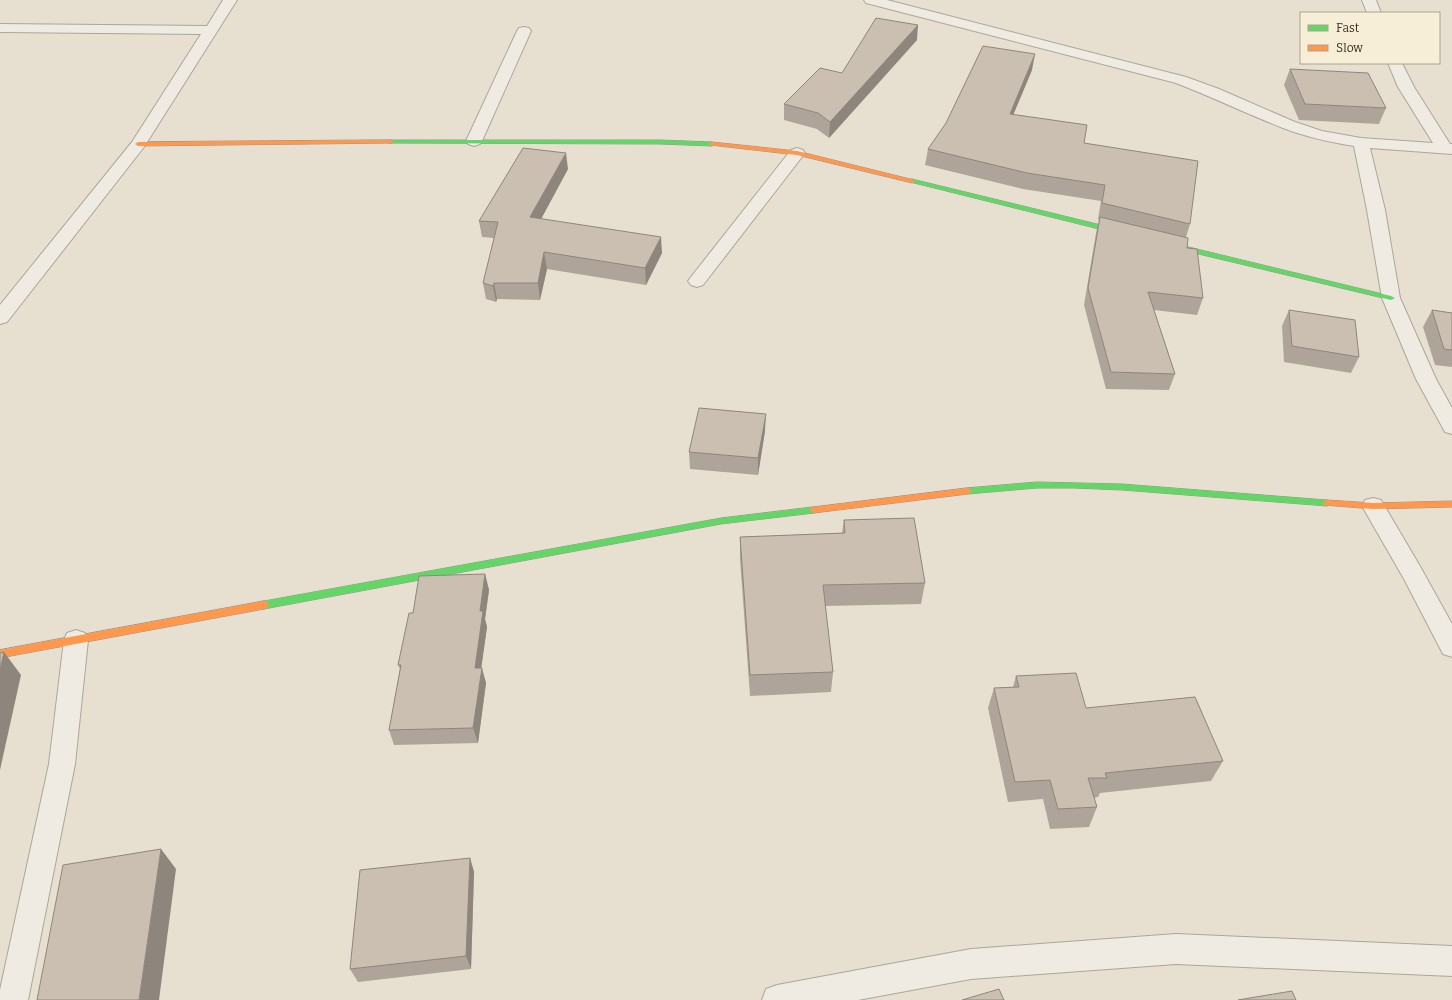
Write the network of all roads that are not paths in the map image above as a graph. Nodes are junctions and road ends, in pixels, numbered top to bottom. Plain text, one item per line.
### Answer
1 (230, 0) edge
2 (871, 0) edge
3 (1369, 0) edge
4 (1374, 12) edge
5 (0, 28) edge
6 (212, 30) junction
7 (524, 31) dead end
8 (1395, 64) edge
9 (474, 141) junction
10 (1361, 143) junction
11 (138, 144) junction
12 (1448, 149) edge
13 (797, 153) junction
14 (1136, 236) edge
15 (1160, 242) edge
16 (697, 281) dead end
17 (1391, 298) junction
18 (0, 318) edge
19 (1452, 427) edge
20 (1452, 504) edge
21 (1373, 506) junction
22 (76, 640) junction
23 (1452, 647) edge
24 (0, 654) edge
25 (1452, 961) edge
26 (12, 1000) edge
27 (777, 1000) edge

1 - 6 street
2 - 10 street
3 - 4 street
5 - 6 street
6 - 11 street
7 - 9 street
8 - 12 street
9 - 11 street
9 - 13 street
10 - 12 street
10 - 17 street
11 - 18 street
13 - 14 street
13 - 16 street
15 - 17 street
17 - 19 street
20 - 21 street
21 - 22 street
21 - 23 street
22 - 24 street
22 - 26 street
25 - 27 street

